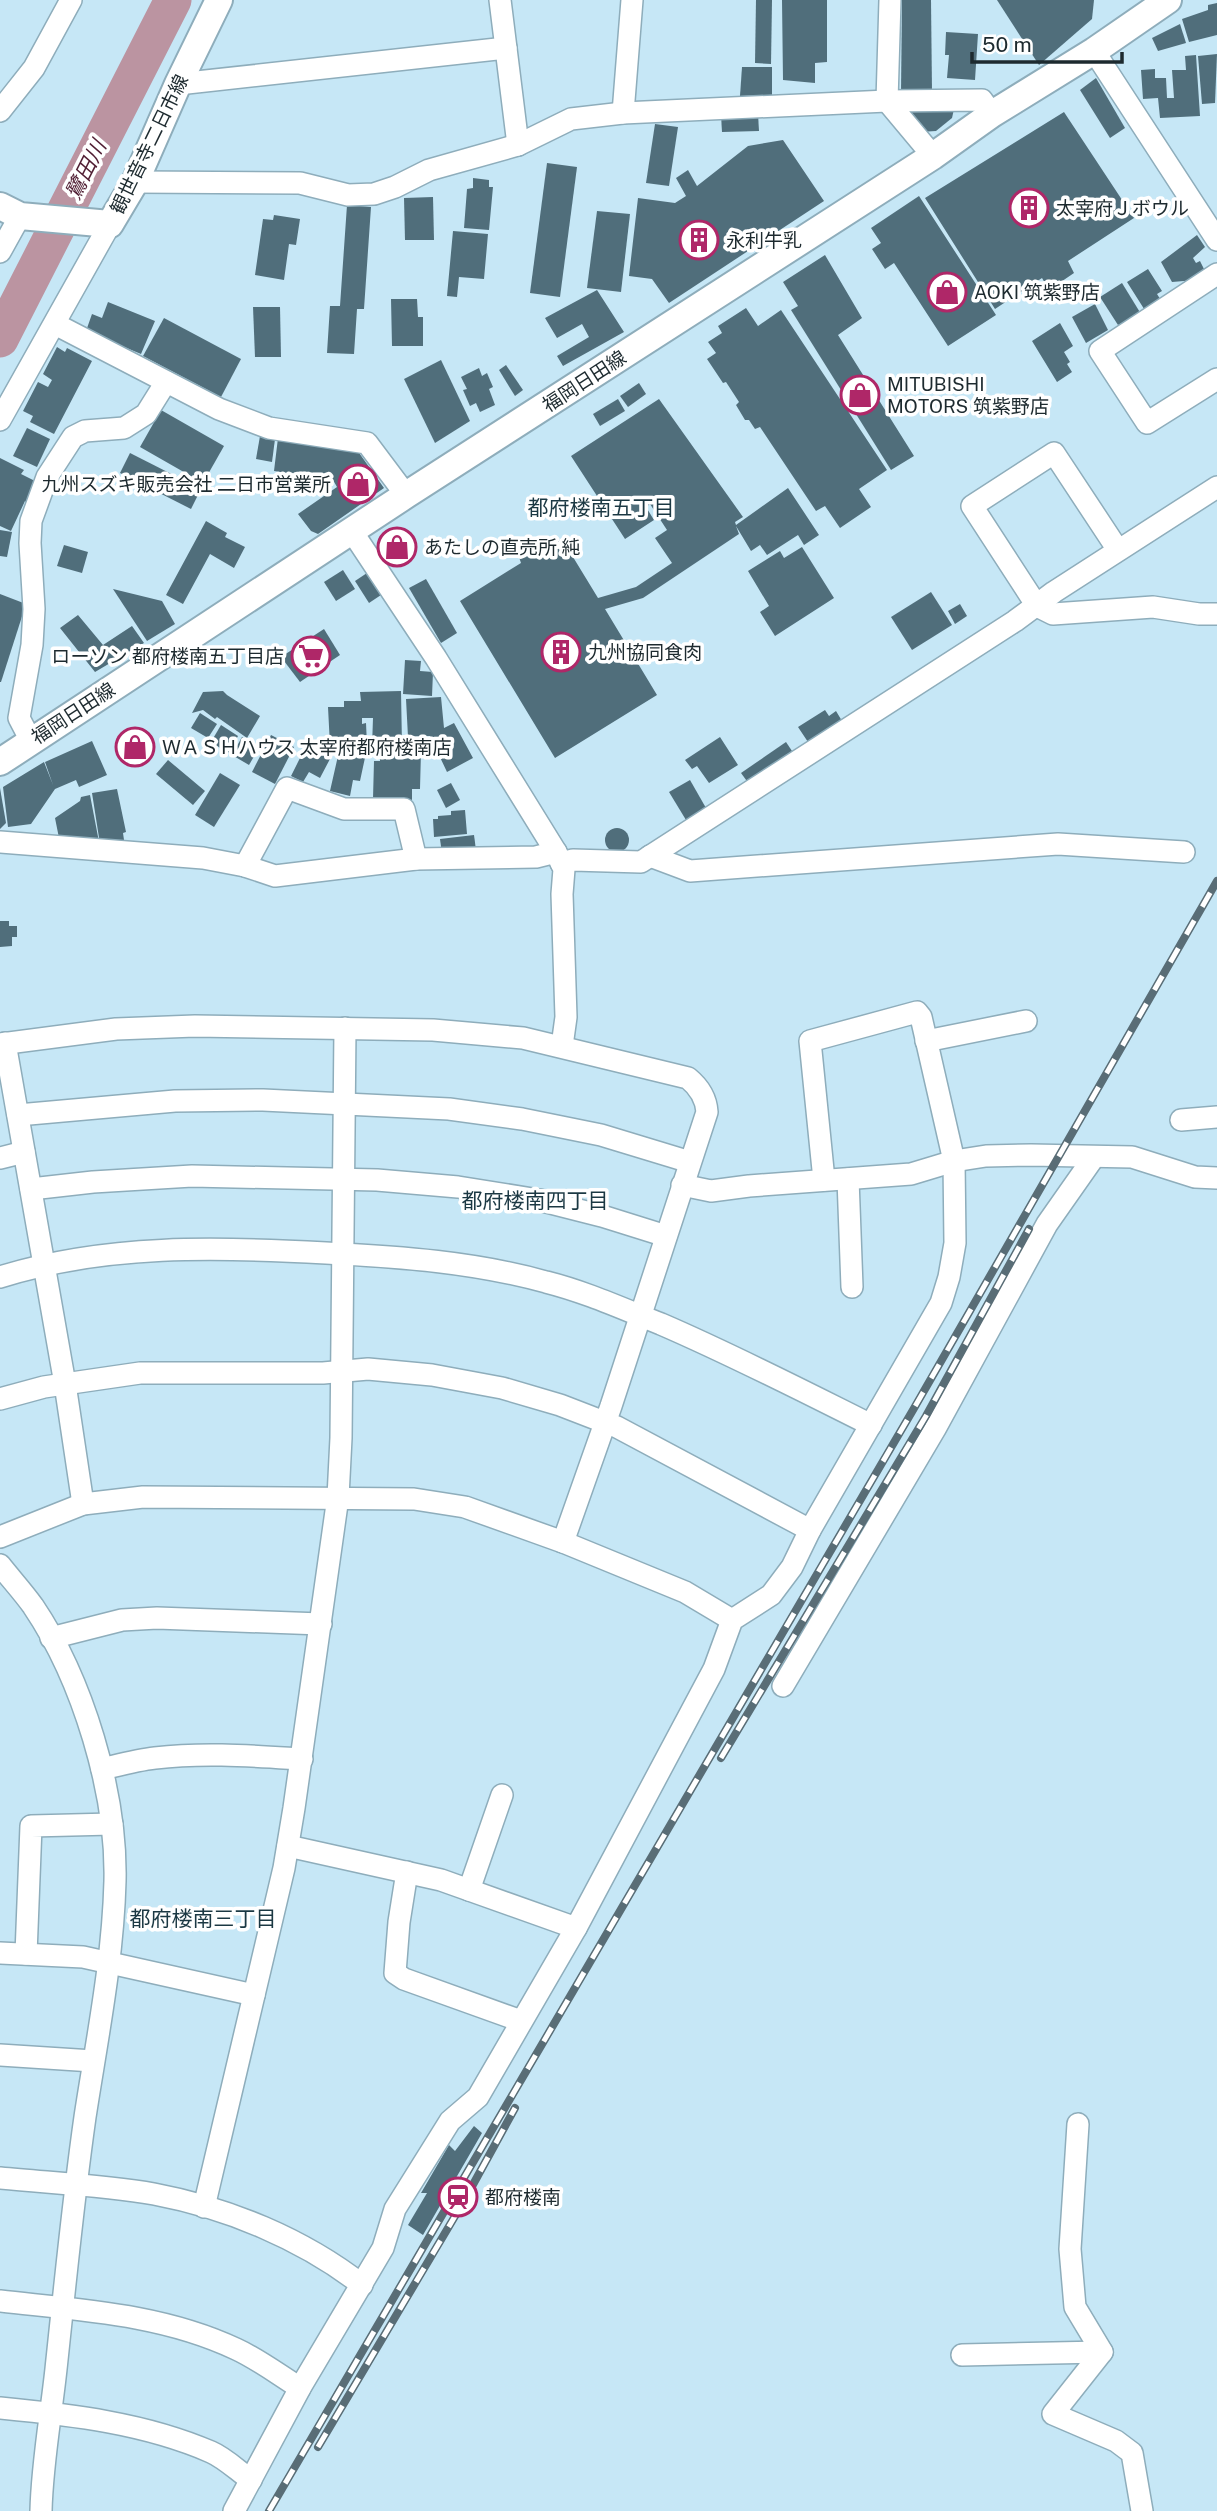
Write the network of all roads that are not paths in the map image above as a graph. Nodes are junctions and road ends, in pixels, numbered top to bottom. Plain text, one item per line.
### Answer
1 (71, 0) edge
2 (219, 0) edge
3 (500, 0) edge
4 (632, 0) edge
5 (890, 0) edge
6 (1168, 0) edge
7 (506, 48) junction
8 (1094, 51) junction
9 (178, 84) junction
10 (887, 101) junction
11 (0, 111) edge
12 (623, 113) junction
13 (992, 114) junction
14 (518, 145) junction
15 (933, 156) junction
16 (135, 182) junction
17 (10, 211) edge
18 (105, 223) junction
19 (1217, 240) edge
20 (0, 252) edge
21 (1217, 274) edge
22 (55, 324) junction
23 (1217, 379) edge
24 (166, 382) junction
25 (0, 420) edge
26 (1217, 487) edge
27 (406, 495) junction
28 (351, 530) junction
29 (1118, 550) junction
30 (1037, 606) junction
31 (1217, 614) edge
32 (31, 741) junction
33 (0, 762) edge
34 (0, 842) edge
35 (1184, 852) dead end
36 (650, 856) junction
37 (559, 858) junction
38 (416, 859) junction
39 (245, 866) junction
40 (1026, 1021) dead end
41 (345, 1028) junction
42 (926, 1041) junction
43 (3, 1044) edge
44 (562, 1046) junction
45 (344, 1104) junction
46 (18, 1115) junction
47 (1217, 1117) edge
48 (1181, 1120) dead end
49 (24, 1152) junction
50 (1094, 1157) junction
51 (0, 1158) edge
52 (954, 1161) junction
53 (690, 1162) junction
54 (1217, 1178) edge
55 (344, 1179) junction
56 (848, 1179) junction
57 (824, 1180) junction
58 (682, 1185) junction
59 (31, 1189) junction
60 (666, 1236) junction
61 (343, 1254) junction
62 (44, 1266) junction
63 (0, 1277) edge
64 (852, 1287) dead end
65 (640, 1316) junction
66 (342, 1370) junction
67 (65, 1384) junction
68 (0, 1399) edge
69 (606, 1422) junction
70 (871, 1425) junction
71 (338, 1497) junction
72 (83, 1504) junction
73 (810, 1530) junction
74 (0, 1537) edge
75 (563, 1542) junction
76 (0, 1565) edge
77 (732, 1620) junction
78 (321, 1624) junction
79 (51, 1639) junction
80 (783, 1686) dead end
81 (302, 1759) junction
82 (102, 1769) junction
83 (502, 1795) dead end
84 (112, 1824) junction
85 (288, 1846) junction
86 (407, 1872) junction
87 (469, 1890) junction
88 (576, 1928) junction
89 (0, 1953) edge
90 (26, 1954) junction
91 (108, 1962) junction
92 (254, 1995) junction
93 (521, 2021) junction
94 (0, 2055) edge
95 (93, 2061) junction
96 (1078, 2124) dead end
97 (0, 2178) edge
98 (76, 2185) junction
99 (204, 2207) junction
100 (362, 2285) junction
101 (0, 2301) edge
102 (62, 2308) junction
103 (1102, 2352) junction
104 (962, 2355) dead end
105 (300, 2388) junction
106 (0, 2407) edge
107 (51, 2413) junction
108 (251, 2480) junction
109 (41, 2511) edge
110 (234, 2511) edge
111 (1142, 2511) edge

1 - 11 street
2 - 9 main road, 観世音寺二日市線
3 - 7 street
4 - 12 street
5 - 10 street
6 - 8 main road, 福岡日田線
7 - 9 street
7 - 14 street
8 - 13 main road, 福岡日田線
8 - 19 street
9 - 16 main road, 観世音寺二日市線
10 - 12 street
10 - 13 street
10 - 15 street
12 - 14 street
13 - 15 main road, 福岡日田線
14 - 16 street
15 - 27 main road, 福岡日田線
16 - 18 main road, 観世音寺二日市線
17 - 18 main road, 観世音寺二日市線
17 - 20 street
18 - 22 street
21 - 23 street
22 - 24 street
22 - 25 street
24 - 27 street
24 - 32 street
26 - 29 street
27 - 28 main road, 福岡日田線
28 - 32 main road, 福岡日田線
28 - 37 street
29 - 30 street
29 - 30 street
30 - 31 street
30 - 36 street
32 - 33 main road, 福岡日田線
34 - 39 street
35 - 36 street
36 - 37 street
37 - 38 street
37 - 44 street
38 - 39 street
38 - 39 street
40 - 42 street
41 - 43 street
41 - 44 street
41 - 45 street
42 - 52 street
42 - 57 street
43 - 46 street
44 - 53 street
45 - 46 street
45 - 53 street
45 - 55 street
46 - 49 street
47 - 48 street
49 - 51 street
49 - 59 street
50 - 52 street
50 - 54 street
50 - 80 street
52 - 56 street
52 - 70 street
53 - 58 street
55 - 59 street
55 - 60 street
55 - 61 street
56 - 57 street
56 - 64 street
57 - 58 street
58 - 60 street
59 - 62 street
60 - 65 street
61 - 62 street
61 - 65 street
61 - 66 street
62 - 63 street
62 - 67 street
65 - 69 street
65 - 70 street
66 - 67 street
66 - 69 street
66 - 71 street
67 - 68 street
67 - 72 street
69 - 73 street
69 - 75 street
70 - 73 street
71 - 72 street
71 - 75 street
71 - 78 street
72 - 74 street
73 - 77 street
75 - 77 street
76 - 79 street
77 - 88 street
78 - 79 street
78 - 81 street
79 - 82 street
81 - 82 street
81 - 85 street
82 - 84 street
83 - 87 street
84 - 90 street
84 - 91 street
85 - 86 street
85 - 92 street
86 - 87 street
86 - 93 street
87 - 88 street
88 - 93 street
89 - 90 street
90 - 91 street
91 - 92 street
91 - 95 street
92 - 99 street
93 - 100 street
94 - 95 street
95 - 98 street
96 - 103 street
97 - 98 street
98 - 99 street
98 - 102 street
99 - 100 street
100 - 105 street
101 - 102 street
102 - 105 street
102 - 107 street
103 - 104 street
103 - 111 street
105 - 108 street
106 - 107 street
107 - 108 street
107 - 109 street
108 - 110 street

